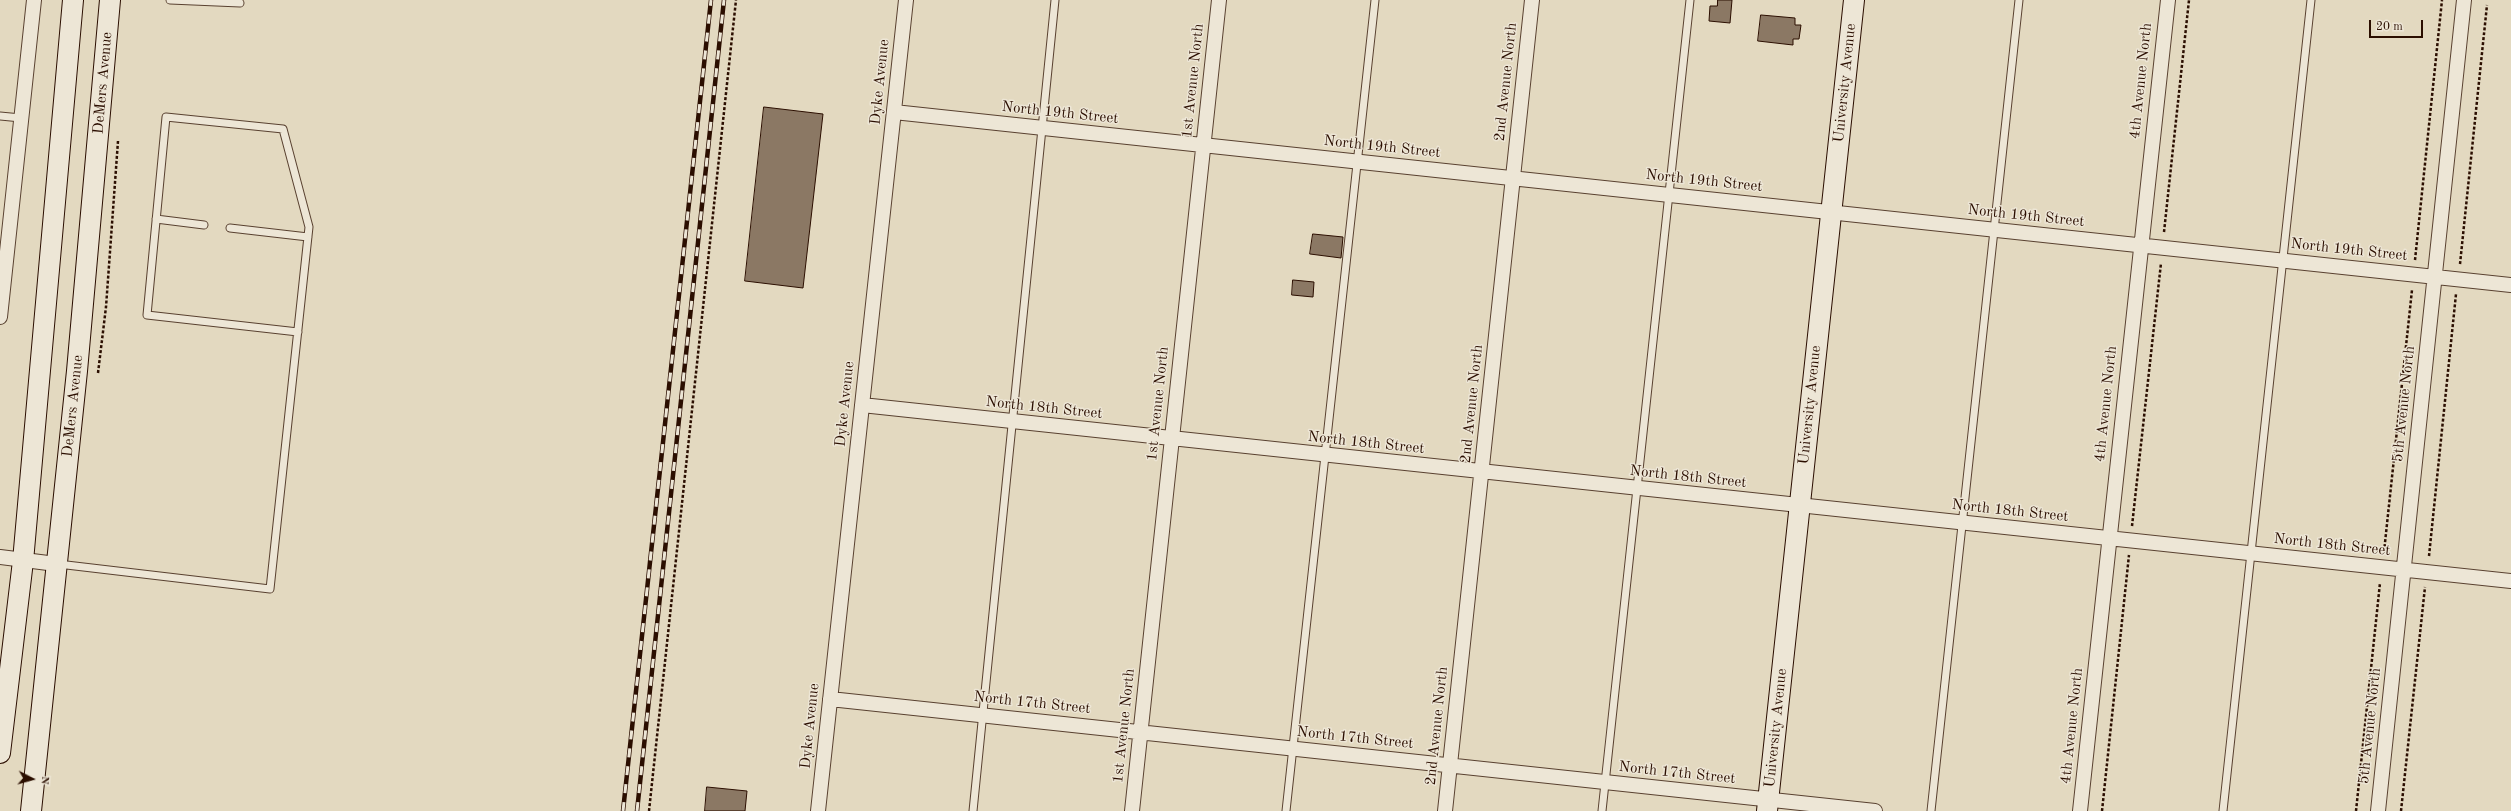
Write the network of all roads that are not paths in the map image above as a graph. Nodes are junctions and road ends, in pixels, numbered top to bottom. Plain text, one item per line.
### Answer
1 (34, 0) edge
2 (73, 0) edge
3 (110, 0) edge
4 (170, 0) edge
5 (174, 0) edge
6 (906, 0) edge
7 (1055, 0) edge
8 (1219, 0) edge
9 (1375, 0) edge
10 (1532, 0) edge
11 (1690, 0) edge
12 (1854, 0) edge
13 (2019, 0) edge
14 (2168, 0) edge
15 (2311, 0) edge
16 (2464, 0) edge
17 (240, 3) dead end
18 (894, 112) junction
19 (0, 116) edge
20 (21, 118) junction
21 (1042, 128) junction
22 (1203, 145) junction
23 (1358, 163) junction
24 (1513, 178) junction
25 (1670, 194) junction
26 (1831, 212) junction
27 (156, 219) junction
28 (204, 225) dead end
29 (230, 228) dead end
30 (1994, 230) junction
31 (308, 237) junction
32 (2140, 245) junction
33 (3, 255) edge
34 (2282, 260) junction
35 (2435, 277) junction
36 (2511, 284) edge
37 (0, 317) edge
38 (298, 332) junction
39 (862, 405) junction
40 (1014, 422) junction
41 (1171, 439) junction
42 (1325, 456) junction
43 (1481, 471) junction
44 (1637, 489) junction
45 (1800, 506) junction
46 (1963, 523) junction
47 (2110, 538) junction
48 (2251, 553) junction
49 (0, 557) edge
50 (22, 560) junction
51 (56, 564) junction
52 (2404, 570) junction
53 (2511, 581) edge
54 (830, 699) junction
55 (983, 715) junction
56 (1140, 732) junction
57 (1293, 748) junction
58 (0, 753) edge
59 (1450, 766) junction
60 (1605, 782) junction
61 (1768, 805) edge
62 (31, 811) edge
63 (818, 811) edge
64 (973, 811) edge
65 (1132, 811) edge
66 (1286, 811) edge
67 (1445, 811) edge
68 (1602, 811) edge
69 (1875, 811) edge
70 (1931, 811) edge
71 (2080, 811) edge
72 (2223, 811) edge
73 (2378, 811) edge

1 - 20 street
2 - 50 main road
3 - 51 main road, DeMers Avenue
4 - 5 lane
5 - 17 lane
6 - 18 street, Dyke Avenue
7 - 21 lane
8 - 22 street, 1st Avenue North
9 - 23 lane
10 - 24 street, 2nd Avenue North
11 - 25 lane
12 - 26 main road, University Avenue
13 - 30 lane
14 - 32 street, 4th Avenue North
15 - 34 lane
16 - 35 street, 5th Avenue North
18 - 21 street, North 19th Street
18 - 39 street, Dyke Avenue
19 - 20 lane
20 - 33 street
21 - 22 street, North 19th Street
21 - 40 lane
22 - 23 street, North 19th Street
22 - 41 street, 1st Avenue North
23 - 24 street, North 19th Street
23 - 42 lane
24 - 25 street, North 19th Street
24 - 43 street, 2nd Avenue North
25 - 26 street, North 19th Street
25 - 44 lane
26 - 30 street, North 19th Street
26 - 45 main road, University Avenue
27 - 28 lane
27 - 31 lane
27 - 38 lane
29 - 31 lane
30 - 32 street, North 19th Street
30 - 46 lane
31 - 38 lane
32 - 34 street, North 19th Street
32 - 47 street, 4th Avenue North
33 - 37 street
34 - 35 street, North 19th Street
34 - 48 lane
35 - 36 street, North 19th Street
35 - 52 street, 5th Avenue North
38 - 51 lane
39 - 40 street, North 18th Street
39 - 54 street, Dyke Avenue
40 - 41 street, North 18th Street
40 - 55 lane
41 - 42 street, North 18th Street
41 - 56 street, 1st Avenue North
42 - 43 street, North 18th Street
42 - 57 lane
43 - 44 street, North 18th Street
43 - 59 street, 2nd Avenue North
44 - 45 street, North 18th Street
44 - 60 lane
45 - 46 street, North 18th Street
45 - 61 main road, University Avenue
46 - 47 street, North 18th Street
46 - 70 lane
47 - 48 street, North 18th Street
47 - 71 street, 4th Avenue North
48 - 52 street, North 18th Street
48 - 72 lane
49 - 50 street
50 - 51 street
50 - 58 main road
51 - 62 main road, DeMers Avenue
52 - 53 street, North 18th Street
52 - 73 street, 5th Avenue North
54 - 55 street, North 17th Street
54 - 63 street, Dyke Avenue
55 - 56 street, North 17th Street
55 - 64 lane
56 - 57 street, North 17th Street
56 - 65 street, 1st Avenue North
57 - 59 street, North 17th Street
57 - 66 lane
59 - 60 street, North 17th Street
59 - 67 street, 2nd Avenue North
60 - 61 street, North 17th Street
60 - 68 lane
61 - 69 street, North 17th Street

